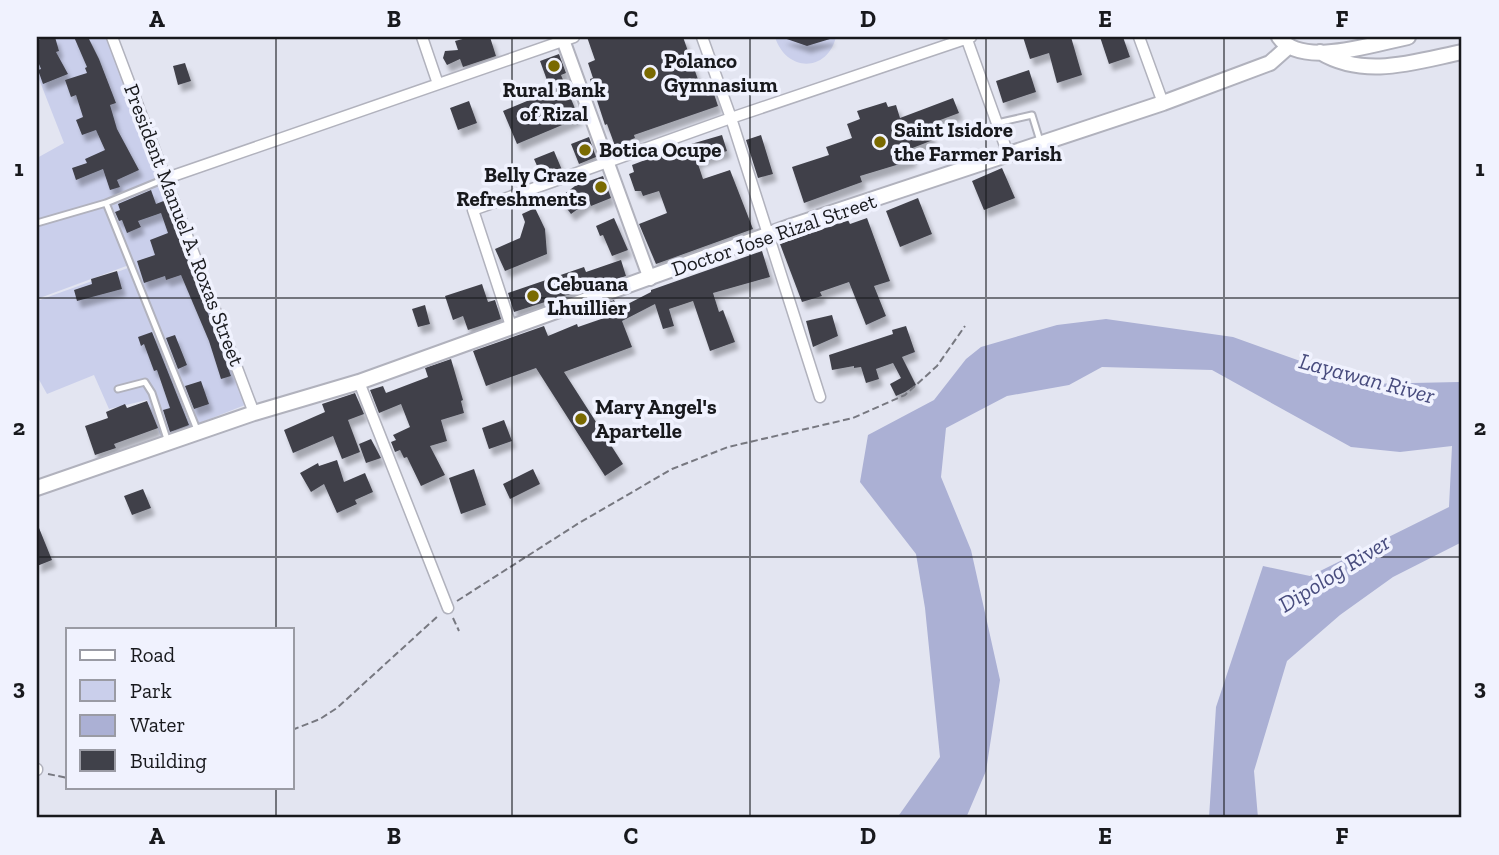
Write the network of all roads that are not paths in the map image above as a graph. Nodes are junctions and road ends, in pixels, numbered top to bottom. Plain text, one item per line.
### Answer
1 (112, 37) edge
2 (422, 37) edge
3 (702, 37) edge
4 (968, 37) edge
5 (1139, 37) edge
6 (1408, 37) edge
7 (566, 38) edge
8 (1284, 42) edge
9 (1320, 52) junction
10 (1462, 52) edge
11 (438, 84) junction
12 (1163, 103) junction
13 (730, 118) junction
14 (997, 123) junction
15 (1041, 144) junction
16 (1008, 154) junction
17 (607, 162) junction
18 (167, 178) junction
19 (106, 203) junction
20 (37, 223) edge
21 (768, 234) junction
22 (650, 279) junction
23 (511, 326) junction
24 (359, 382) junction
25 (118, 389) dead end
26 (820, 397) dead end
27 (254, 413) junction
28 (198, 432) junction
29 (168, 442) junction
30 (37, 488) edge
31 (449, 608) road end

1 - 18 street, President Manuel A. Roxas Street
2 - 11 street
3 - 13 street
4 - 13 street
4 - 14 street
5 - 12 street
6 - 9 main road
7 - 11 street
7 - 17 street
8 - 9 main road
8 - 12 main road, Doctor Jose Rizal Street
9 - 10 main road
11 - 18 street
12 - 15 main road, Doctor Jose Rizal Street
13 - 17 street
13 - 21 street
14 - 15 lane
14 - 16 street
15 - 16 main road, Doctor Jose Rizal Street
16 - 21 main road, Doctor Jose Rizal Street
17 - 22 street
17 - 23 street
18 - 19 lane
18 - 27 street, President Manuel A. Roxas Street
19 - 20 lane
19 - 28 lane
21 - 22 main road, Doctor Jose Rizal Street
21 - 26 street
22 - 23 main road, Doctor Jose Rizal Street
23 - 24 main road, Doctor Jose Rizal Street
24 - 27 main road, Doctor Jose Rizal Street
24 - 31 street
25 - 29 lane
27 - 28 main road, Doctor Jose Rizal Street
28 - 29 main road, Doctor Jose Rizal Street
29 - 30 main road, Doctor Jose Rizal Street

